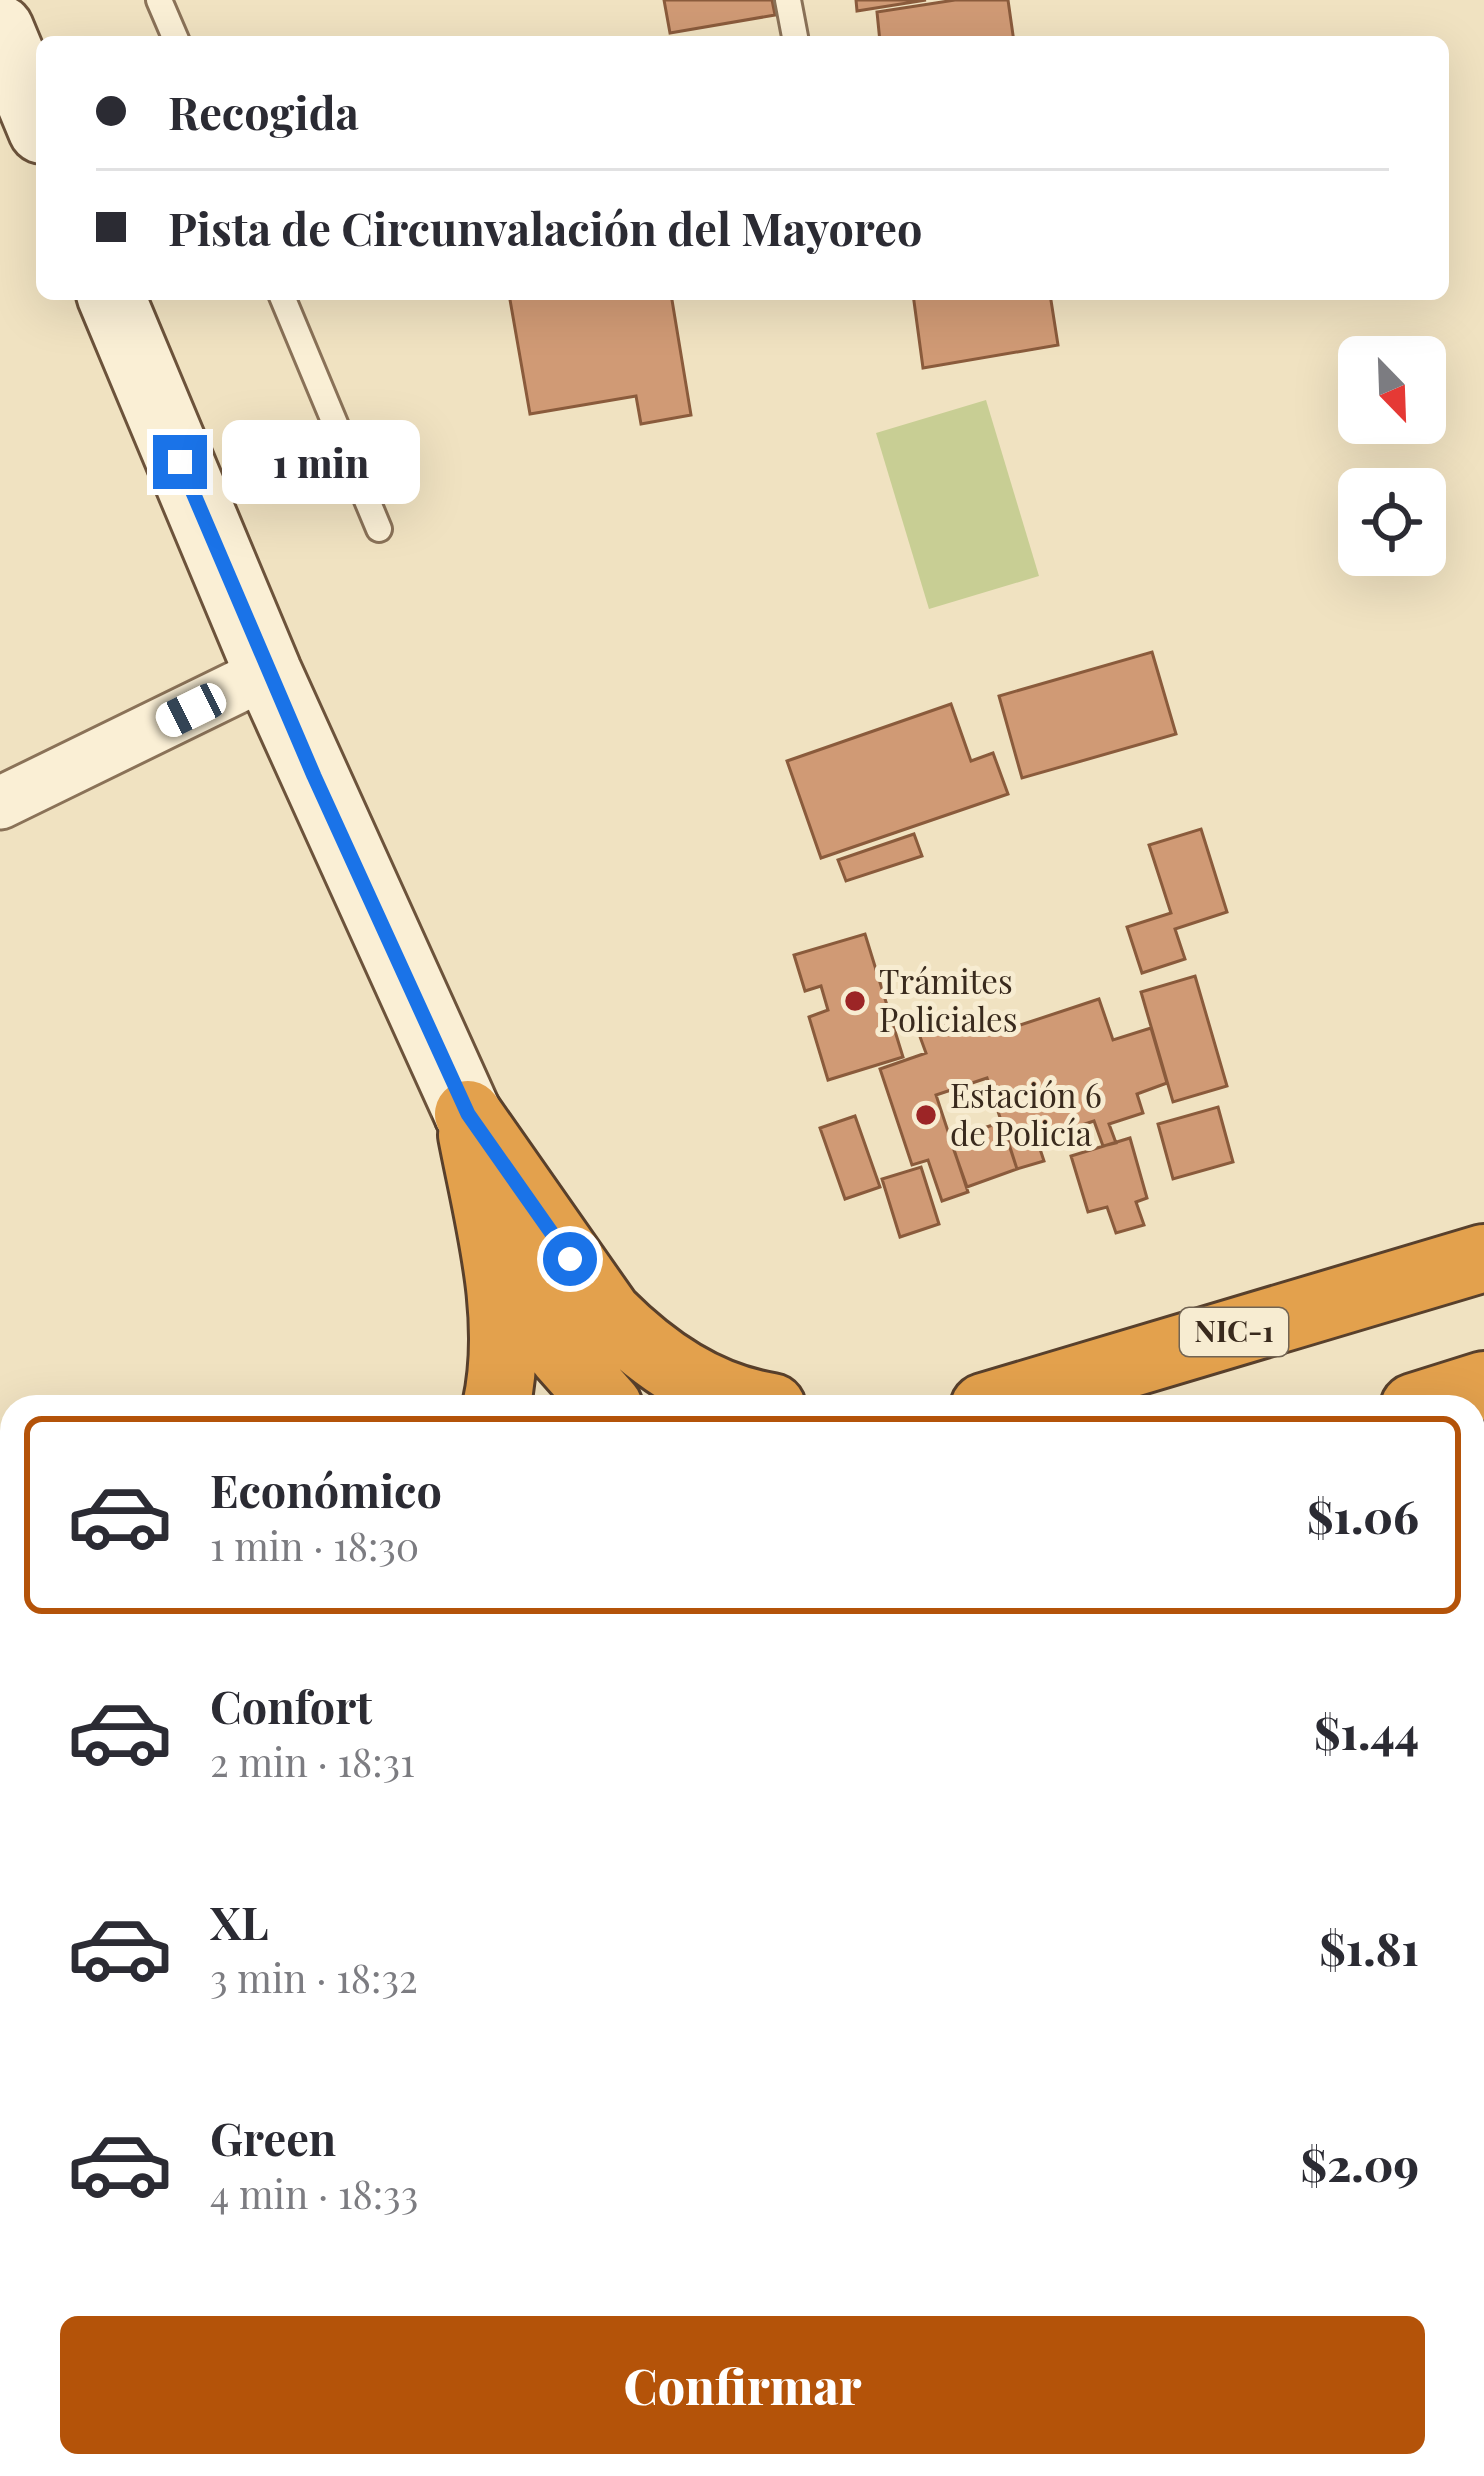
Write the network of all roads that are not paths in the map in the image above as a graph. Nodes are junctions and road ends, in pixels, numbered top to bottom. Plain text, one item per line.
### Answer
1 (159, 0) edge
2 (788, 0) edge
3 (0, 29) edge
4 (174, 36) edge
5 (795, 36) edge
6 (36, 116) edge
7 (113, 300) edge
8 (284, 300) edge
9 (379, 529) dead end
10 (268, 672) junction
11 (0, 803) edge
12 (468, 1114) joint
13 (523, 1247) junction
14 (1484, 1258) edge
15 (559, 1380) edge
16 (1484, 1385) edge
17 (497, 1395) edge
18 (587, 1395) edge
19 (724, 1395) edge
20 (1024, 1395) edge
21 (1452, 1395) edge

1 - 4 lane
2 - 5 lane
3 - 6 main road
7 - 10 main road
8 - 9 lane
10 - 11 street
10 - 12 main road
12 - 13 highway
13 - 15 highway
13 - 17 highway
13 - 19 highway
14 - 20 highway, NIC-1
15 - 18 highway
16 - 21 highway

